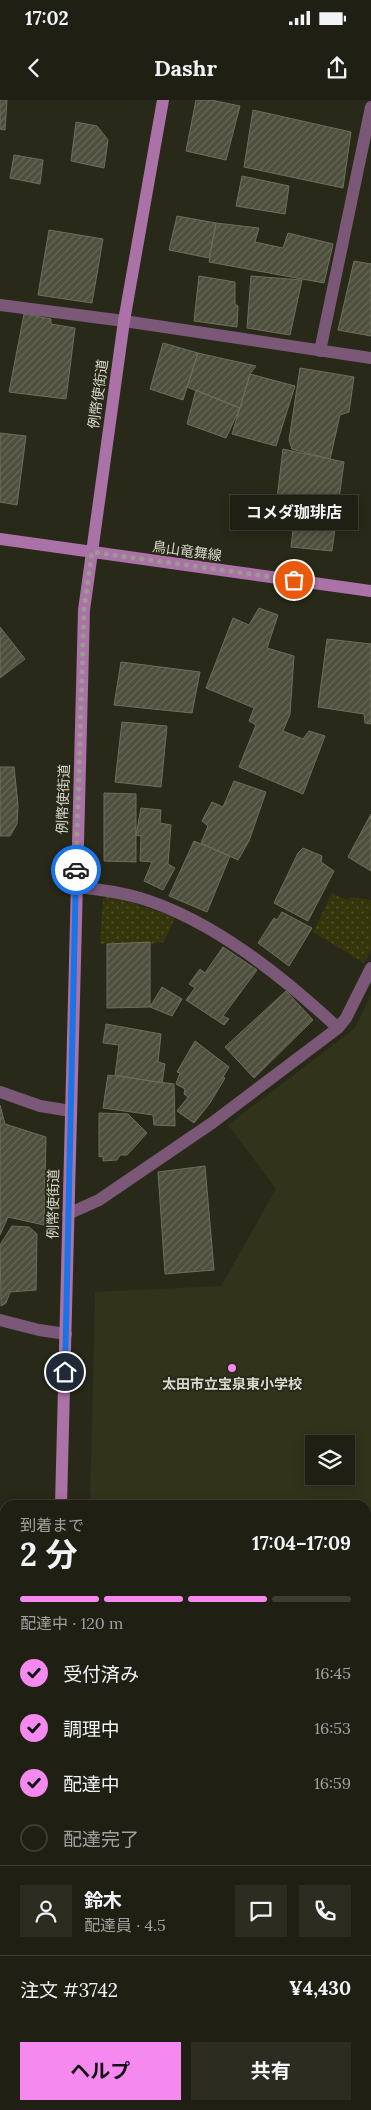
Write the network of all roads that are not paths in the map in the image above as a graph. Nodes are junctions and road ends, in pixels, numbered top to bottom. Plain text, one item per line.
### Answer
1 (163, 100) edge
2 (371, 107) edge
3 (0, 305) edge
4 (124, 321) junction
5 (320, 351) junction
6 (371, 358) edge
7 (0, 540) edge
8 (92, 552) junction
9 (371, 591) edge
10 (76, 887) junction
11 (371, 968) edge
12 (338, 1028) junction
13 (0, 1092) edge
14 (71, 1111) junction
15 (68, 1214) junction
16 (0, 1320) edge
17 (66, 1334) junction
18 (62, 1500) edge

1 - 4 main road, 例幣使街道
2 - 5 street
3 - 4 street
4 - 5 street
4 - 8 main road, 例幣使街道
5 - 6 street
7 - 8 main road, 鳥山竜舞線
8 - 9 main road, 鳥山竜舞線
8 - 10 main road, 例幣使街道
10 - 12 street
10 - 14 main road, 例幣使街道
11 - 12 street
12 - 15 street
13 - 14 street
14 - 15 main road, 例幣使街道
15 - 17 main road, 例幣使街道
16 - 17 street
17 - 18 main road, 例幣使街道

